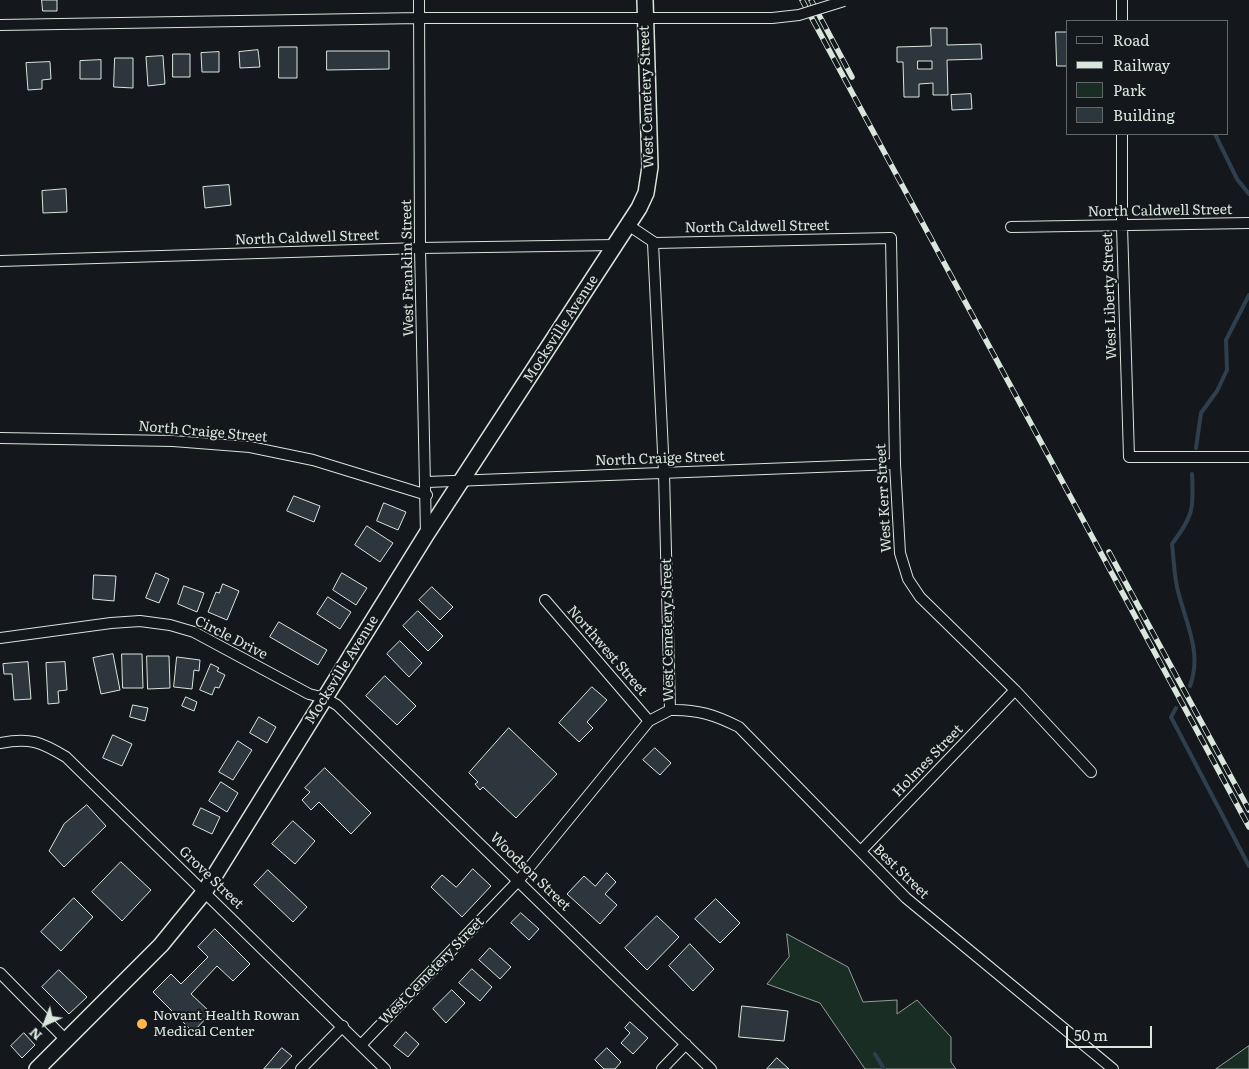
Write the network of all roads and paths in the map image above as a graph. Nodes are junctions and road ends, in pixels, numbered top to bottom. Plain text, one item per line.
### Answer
1 (419, 0) edge
2 (645, 0) edge
3 (847, 0) edge
4 (1122, 0) edge
5 (645, 17) junction
6 (419, 18) junction
7 (1122, 20) edge
8 (0, 25) edge
9 (1122, 135) edge
10 (1249, 223) edge
11 (628, 225) junction
12 (1122, 226) junction
13 (1011, 227) dead end
14 (891, 238) joint
15 (653, 242) junction
16 (615, 245) junction
17 (420, 248) junction
18 (0, 261) edge
19 (0, 438) edge
20 (1249, 457) edge
21 (894, 464) junction
22 (664, 472) junction
23 (462, 481) junction
24 (427, 482) junction
25 (427, 495) junction
26 (426, 535) junction
27 (545, 600) dead end
28 (0, 638) edge
29 (1015, 690) junction
30 (325, 698) junction
31 (670, 710) junction
32 (649, 721) junction
33 (0, 743) edge
34 (1091, 772) dead end
35 (861, 851) junction
36 (519, 880) junction
37 (205, 891) junction
38 (0, 973) edge
39 (343, 1026) junction
40 (66, 1040) junction
41 (686, 1044) junction
42 (361, 1045) junction
43 (37, 1069) edge
44 (301, 1069) edge
45 (385, 1069) edge
46 (662, 1069) edge
47 (711, 1069) edge
48 (1113, 1069) edge

1 - 6 street, West Franklin Street
2 - 5 street, West Cemetery Street
3 - 5 street, bridge
4 - 7 street
5 - 6 street
5 - 11 street, West Cemetery Street
6 - 8 street
6 - 17 street, West Franklin Street
9 - 12 street, West Liberty Street
10 - 12 street, North Caldwell Street
11 - 15 street
11 - 16 street, West Cemetery Street
12 - 13 street, North Caldwell Street
12 - 20 street, West Liberty Street
14 - 15 street, North Caldwell Street
14 - 21 street, West Kerr Street
15 - 22 street, West Cemetery Street
16 - 17 street, North Caldwell Street
16 - 23 street, Mocksville Avenue
17 - 18 street, North Caldwell Street
17 - 24 street, West Franklin Street
19 - 25 street, North Craige Street
21 - 22 street, North Craige Street
21 - 29 street, West Kerr Street
22 - 23 street, North Craige Street
22 - 31 street, West Cemetery Street
23 - 24 street, North Craige Street
23 - 26 street, Mocksville Avenue
24 - 25 street, West Franklin Street
25 - 26 street, West Franklin Street
26 - 30 street, Mocksville Avenue
27 - 32 street, Northwest Street
28 - 30 street, Circle Drive
29 - 34 street, West Kerr Street
29 - 35 street, Holmes Street
30 - 36 street, Woodson Street
30 - 37 street, Mocksville Avenue
31 - 32 street, West Cemetery Street
31 - 35 street, Best Street
32 - 36 street, West Cemetery Street
33 - 37 street, Grove Street
35 - 48 street, Best Street
36 - 41 street, Woodson Street
36 - 42 street, West Cemetery Street
37 - 39 street, Grove Street
37 - 40 street, Mocksville Avenue
38 - 40 street
39 - 42 street, Grove Street
39 - 44 street
40 - 43 street, Mocksville Avenue
41 - 46 street
41 - 47 street, Woodson Street
42 - 45 street, Grove Street

